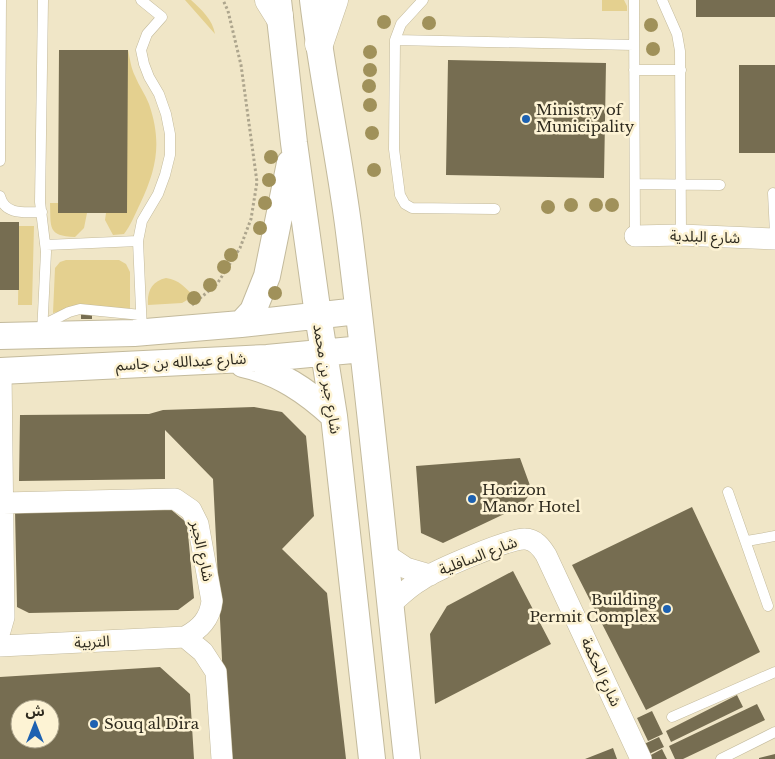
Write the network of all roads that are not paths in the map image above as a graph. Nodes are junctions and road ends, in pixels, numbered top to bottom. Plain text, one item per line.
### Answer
1 (1, 0) edge
2 (43, 0) edge
3 (141, 0) edge
4 (313, 0) edge
5 (334, 0) edge
6 (423, 0) edge
7 (634, 0) edge
8 (662, 0) edge
9 (275, 5) edge
10 (395, 40) junction
11 (318, 44) junction
12 (634, 45) junction
13 (634, 70) junction
14 (681, 70) junction
15 (294, 143) junction
16 (0, 161) edge
17 (635, 184) junction
18 (681, 185) junction
19 (720, 185) dead end
20 (773, 193) dead end
21 (0, 196) edge
22 (495, 209) dead end
23 (42, 212) junction
24 (775, 234) edge
25 (681, 235) junction
26 (635, 236) joint
27 (775, 240) edge
28 (138, 241) junction
29 (46, 245) junction
30 (358, 311) junction
31 (318, 315) junction
32 (142, 324) junction
33 (242, 324) junction
34 (43, 330) junction
35 (0, 336) edge
36 (363, 349) junction
37 (325, 352) junction
38 (225, 360) junction
39 (1, 372) edge
40 (334, 416) junction
41 (728, 492) dead end
42 (3, 503) junction
43 (775, 536) edge
44 (527, 539) joint
45 (747, 541) junction
46 (385, 554) junction
47 (430, 574) junction
48 (392, 604) junction
49 (768, 606) dead end
50 (2, 624) edge
51 (185, 637) junction
52 (0, 646) edge
53 (26, 646) junction
54 (775, 672) edge
55 (672, 717) dead end
56 (775, 732) edge
57 (222, 759) edge
58 (372, 759) edge
59 (407, 759) edge
60 (641, 759) edge
61 (721, 759) edge

1 - 16 lane
2 - 23 lane
3 - 28 lane
4 - 11 street
5 - 11 highway
6 - 10 lane
7 - 12 lane
8 - 14 lane
9 - 15 street, شارع جبر بن محمد
10 - 12 lane
10 - 22 lane
11 - 30 street
12 - 13 lane
13 - 14 lane
13 - 17 lane
14 - 18 lane
15 - 31 street, شارع جبر بن محمد
15 - 33 street
17 - 18 lane
17 - 26 lane
18 - 19 lane
18 - 25 lane
20 - 24 lane
21 - 23 lane
23 - 29 lane
25 - 26 street, شارع البلدية
25 - 27 street, شارع البلدية
28 - 29 lane
28 - 32 lane
29 - 34 lane
30 - 31 street, شارع عبدالله بن جاسم
30 - 36 street
31 - 33 street, شارع عبدالله بن جاسم
31 - 37 street, شارع جبر بن محمد
32 - 33 street, شارع عبدالله بن جاسم
32 - 34 street, شارع عبدالله بن جاسم
34 - 35 street, شارع عبدالله بن جاسم
36 - 37 street, شارع عبدالله بن جاسم
36 - 46 street
37 - 38 street, شارع عبدالله بن جاسم
37 - 40 street, شارع جبر بن محمد
38 - 39 street, شارع عبدالله بن جاسم
38 - 40 street
39 - 42 street
40 - 58 street, شارع جبر بن محمد
41 - 45 lane
42 - 50 street
42 - 51 street, شارع الجبر
43 - 45 lane
44 - 47 street, شارع السافلية
44 - 60 street, شارع الحكمة
45 - 49 lane
46 - 47 street, شارع السافلية
46 - 48 street
47 - 48 street, شارع السافلية
48 - 59 street
50 - 53 street
51 - 53 street, التربية
51 - 57 street
52 - 53 street, التربية
54 - 55 lane
56 - 61 lane

